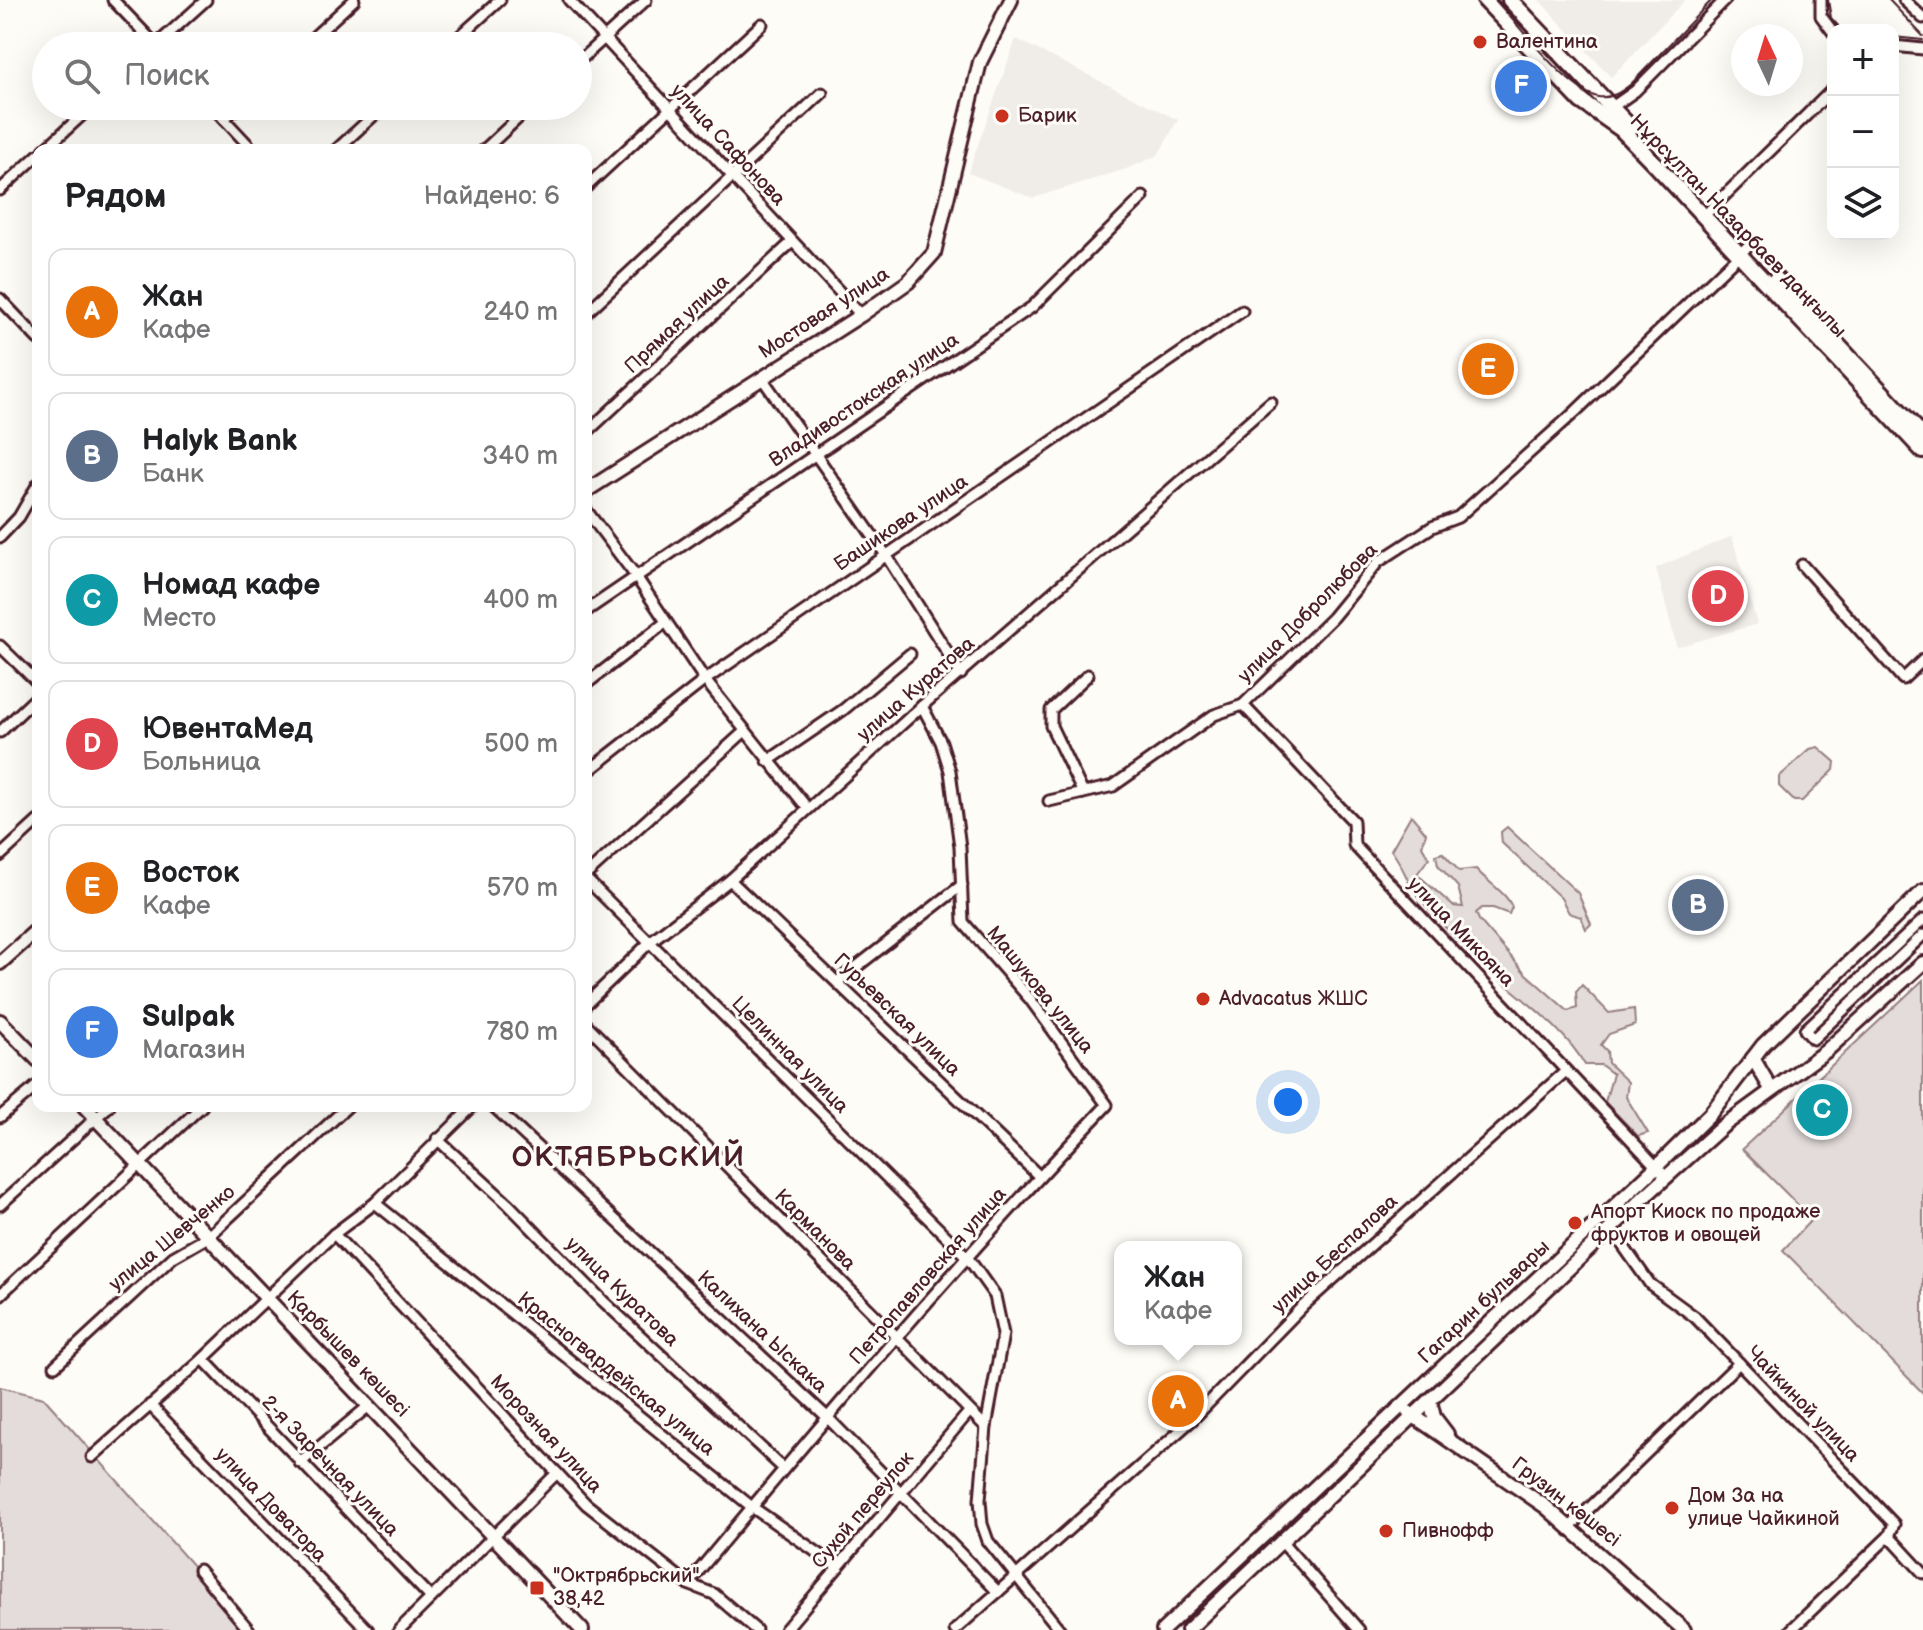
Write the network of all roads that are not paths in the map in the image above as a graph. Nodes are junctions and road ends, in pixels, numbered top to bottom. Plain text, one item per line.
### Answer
1 (113, 0) edge
2 (206, 0) edge
3 (354, 0) edge
4 (500, 0) edge
5 (569, 0) edge
6 (646, 0) edge
7 (1011, 0) edge
8 (1485, 0) edge
9 (1510, 0) edge
10 (1725, 0) edge
11 (1821, 0) edge
12 (1904, 0) edge
13 (1923, 18) edge
14 (762, 24) dead end
15 (1827, 24) edge
16 (143, 32) edge
17 (171, 32) edge
18 (319, 32) edge
19 (465, 32) edge
20 (604, 38) junction
21 (1899, 47) edge
22 (592, 49) edge
23 (1923, 49) edge
24 (822, 93) dead end
25 (1827, 95) edge
26 (670, 109) junction
27 (1607, 111) junction
28 (77, 120) edge
29 (225, 120) edge
30 (369, 120) edge
31 (516, 120) edge
32 (51, 144) edge
33 (247, 144) edge
34 (343, 144) edge
35 (490, 144) edge
36 (32, 161) edge
37 (732, 176) junction
38 (592, 181) edge
39 (0, 190) edge
40 (1143, 197) dead end
41 (1710, 210) junction
42 (792, 242) junction
43 (1743, 251) junction
44 (0, 299) edge
45 (592, 307) edge
46 (1242, 311) dead end
47 (861, 315) junction
48 (32, 333) edge
49 (762, 378) junction
50 (1271, 402) dead end
51 (592, 427) edge
52 (1922, 445) edge
53 (817, 454) junction
54 (592, 487) edge
55 (32, 494) edge
56 (592, 518) edge
57 (0, 537) edge
58 (886, 555) junction
59 (1802, 565) dead end
60 (635, 575) junction
61 (592, 607) edge
62 (666, 622) junction
63 (0, 646) edge
64 (910, 654) dead end
65 (1923, 660) edge
66 (961, 674) junction
67 (1088, 675) dead end
68 (32, 677) edge
69 (592, 679) edge
70 (705, 680) junction
71 (32, 702) edge
72 (1243, 705) junction
73 (922, 706) junction
74 (745, 731) junction
75 (0, 732) edge
76 (768, 761) junction
77 (592, 768) edge
78 (1083, 793) junction
79 (1049, 801) dead end
80 (808, 809) junction
81 (32, 827) edge
82 (0, 856) edge
83 (592, 871) edge
84 (730, 880) junction
85 (592, 883) edge
86 (962, 885) junction
87 (1923, 891) edge
88 (1923, 920) edge
89 (32, 934) edge
90 (1923, 935) edge
91 (651, 941) junction
92 (1892, 948) junction
93 (1901, 956) junction
94 (0, 963) edge
95 (1923, 963) edge
96 (837, 982) junction
97 (592, 998) edge
98 (0, 1021) edge
99 (592, 1030) edge
100 (32, 1054) edge
101 (1753, 1058) junction
102 (1566, 1071) junction
103 (1771, 1089) junction
104 (32, 1090) edge
105 (1107, 1105) joint
106 (91, 1112) edge
107 (102, 1112) edge
108 (195, 1112) edge
109 (342, 1112) edge
110 (466, 1112) edge
111 (499, 1112) edge
112 (0, 1117) edge
113 (96, 1117) junction
114 (437, 1139) junction
115 (137, 1165) junction
116 (1656, 1167) junction
117 (1039, 1176) junction
118 (1667, 1178) junction
119 (375, 1203) junction
120 (0, 1205) edge
121 (1612, 1230) junction
122 (334, 1234) junction
123 (208, 1237) junction
124 (968, 1258) junction
125 (0, 1295) edge
126 (268, 1299) junction
127 (897, 1338) junction
128 (203, 1359) junction
129 (1739, 1363) junction
130 (55, 1366) dead end
131 (1430, 1401) junction
132 (150, 1405) junction
133 (370, 1405) junction
134 (1402, 1407) junction
135 (969, 1412) junction
136 (1413, 1416) junction
137 (827, 1417) junction
138 (986, 1427) junction
139 (1453, 1443) junction
140 (92, 1457) dead end
141 (300, 1463) junction
142 (783, 1468) junction
143 (557, 1473) junction
144 (902, 1491) junction
145 (752, 1507) junction
146 (1570, 1527) junction
147 (1889, 1536) junction
148 (492, 1537) junction
149 (1282, 1542) junction
150 (838, 1567) junction
151 (199, 1570) dead end
152 (1923, 1573) edge
153 (1016, 1576) junction
154 (688, 1584) junction
155 (998, 1592) junction
156 (431, 1598) junction
157 (249, 1630) edge
158 (368, 1630) edge
159 (399, 1630) edge
160 (582, 1630) edge
161 (756, 1630) edge
162 (785, 1630) edge
163 (955, 1630) edge
164 (1060, 1630) edge
165 (1163, 1630) edge
166 (1188, 1630) edge
167 (1359, 1630) edge
168 (1684, 1630) edge
169 (1791, 1630) edge

1 - 16 street
2 - 17 street
3 - 18 street
4 - 19 street
5 - 20 street, улица Сафонова
6 - 20 street
7 - 47 main road, Мостовая улица
8 - 27 main road, Нұрсұлтан Назарбаев даңғылы
9 - 27 main road, Нұрсұлтан Назарбаев даңғылы
10 - 27 street
11 - 15 street
12 - 13 street
14 - 26 street
20 - 22 street
20 - 26 street, улица Сафонова
21 - 23 street
24 - 37 street
25 - 41 street
26 - 37 street, улица Сафонова
26 - 38 street
27 - 41 main road, Нұрсұлтан Назарбаев даңғылы
27 - 43 main road, Нұрсұлтан Назарбаев даңғылы
28 - 32 street
29 - 33 street
30 - 34 street
31 - 35 street
36 - 39 street
37 - 42 street, улица Сафонова
37 - 45 street
40 - 53 street, Владивостокская улица
41 - 43 main road, Нұрсұлтан Назарбаев даңғылы
42 - 47 street, улица Сафонова
42 - 51 street, Прямая улица
43 - 52 main road, Нұрсұлтан Назарбаев даңғылы
43 - 72 street, улица Добролюбова
44 - 48 street
46 - 58 street, Башикова улица
47 - 49 main road, Мостовая улица
49 - 53 street
49 - 54 main road, Мостовая улица
50 - 66 street, улица Куратова
53 - 58 street
53 - 60 street, Владивостокская улица
55 - 57 street
56 - 60 street
58 - 66 street
58 - 70 street, Башикова улица
59 - 65 street
60 - 61 street, Владивостокская улица
60 - 62 street
62 - 69 street
62 - 70 street
63 - 68 street
64 - 76 street
66 - 73 street, улица Куратова
67 - 78 street
70 - 74 street
70 - 77 street, Башикова улица
71 - 75 street
72 - 78 street, улица Добролюбова
72 - 102 street, улица Микояна
73 - 80 street, улица Куратова
73 - 86 street, Машукова улица
74 - 76 street
74 - 83 street
76 - 80 street
78 - 79 street, улица Добролюбова
80 - 84 street, улица Куратова
81 - 82 street
84 - 91 street, улица Куратова
84 - 96 street, Гурьевская улица
85 - 91 street, Целинная улица
86 - 96 street
86 - 105 street, Машукова улица
87 - 101 main road, Гагарин бульвары
88 - 92 street
89 - 94 main road
90 - 93 street
91 - 97 street, улица Куратова
91 - 124 street, Целинная улица
92 - 93 street
92 - 93 street
95 - 103 main road, Гагарин бульвары
96 - 117 street, Гурьевская улица
98 - 100 main road
99 - 127 street, Карманова
101 - 103 main road
101 - 116 main road, Гагарин бульвары
102 - 116 street, улица Микояна
102 - 153 street, улица Беспалова
103 - 118 main road, Гагарин бульвары
104 - 112 street
105 - 117 street, Петропавловская улица
106 - 113 main road, Қарбышев көшесі
107 - 113 street
108 - 115 street
109 - 123 street, улица Шевченко
110 - 114 street
111 - 137 street, Калихана Ыскака
113 - 115 main road, Қарбышев көшесі
113 - 120 street
114 - 119 street
114 - 142 street, улица Куратова
115 - 123 main road, Қарбышев көшесі
115 - 125 street
116 - 118 street, улица Микояна
116 - 134 main road, Гагарин бульвары
117 - 124 street, Петропавловская улица
118 - 121 main road, Гагарин бульвары
119 - 122 street
119 - 145 street, Красногвардейская улица
121 - 129 street, Чайкиной улица
121 - 131 main road, Гагарин бульвары
122 - 126 street
122 - 143 street, Морозная улица
123 - 126 main road, Қарбышев көшесі
123 - 130 street, улица Шевченко
124 - 127 street, Петропавловская улица
124 - 138 street, Целинная улица
126 - 128 street
126 - 133 main road, Қарбышев көшесі
127 - 135 street, Карманова
127 - 137 street, Петропавловская улица
128 - 132 street
128 - 141 street, 2-я Заречная улица
129 - 146 street
129 - 147 street, Чайкиной улица
131 - 136 main road, Гагарин бульвары
131 - 139 main road
132 - 140 street
132 - 158 street, улица Доватора
133 - 141 street
133 - 148 main road, Қарбышев көшесі
134 - 136 main road, Грузин көшесі
134 - 165 main road, Гагарин бульвары
135 - 138 street, Карманова
135 - 144 street, Сухой переулок
136 - 139 main road, Грузин көшесі
136 - 149 main road, Гагарин бульвары
137 - 142 street, Петропавловская улица
137 - 144 street, Калихана Ыскака
138 - 153 street, Целинная улица
139 - 146 main road, Грузин көшесі
141 - 156 street, 2-я Заречная улица
142 - 145 street, Петропавловская улица
143 - 148 street
143 - 154 street, Морозная улица
144 - 150 street, Сухой переулок
144 - 155 street, Калихана Ыскака
145 - 150 street, Красногвардейская улица
145 - 154 street, Петропавловская улица
146 - 168 main road, Грузин көшесі
147 - 152 street
147 - 169 street
148 - 156 street
148 - 160 main road, Қарбышев көшесі
149 - 166 main road, Гагарин бульвары
149 - 167 street
150 - 162 street, Сухой переулок
151 - 157 street
153 - 155 street, улица Беспалова
153 - 164 street, Целинная улица
154 - 161 street, Морозная улица
155 - 163 street, улица Беспалова
156 - 159 street

